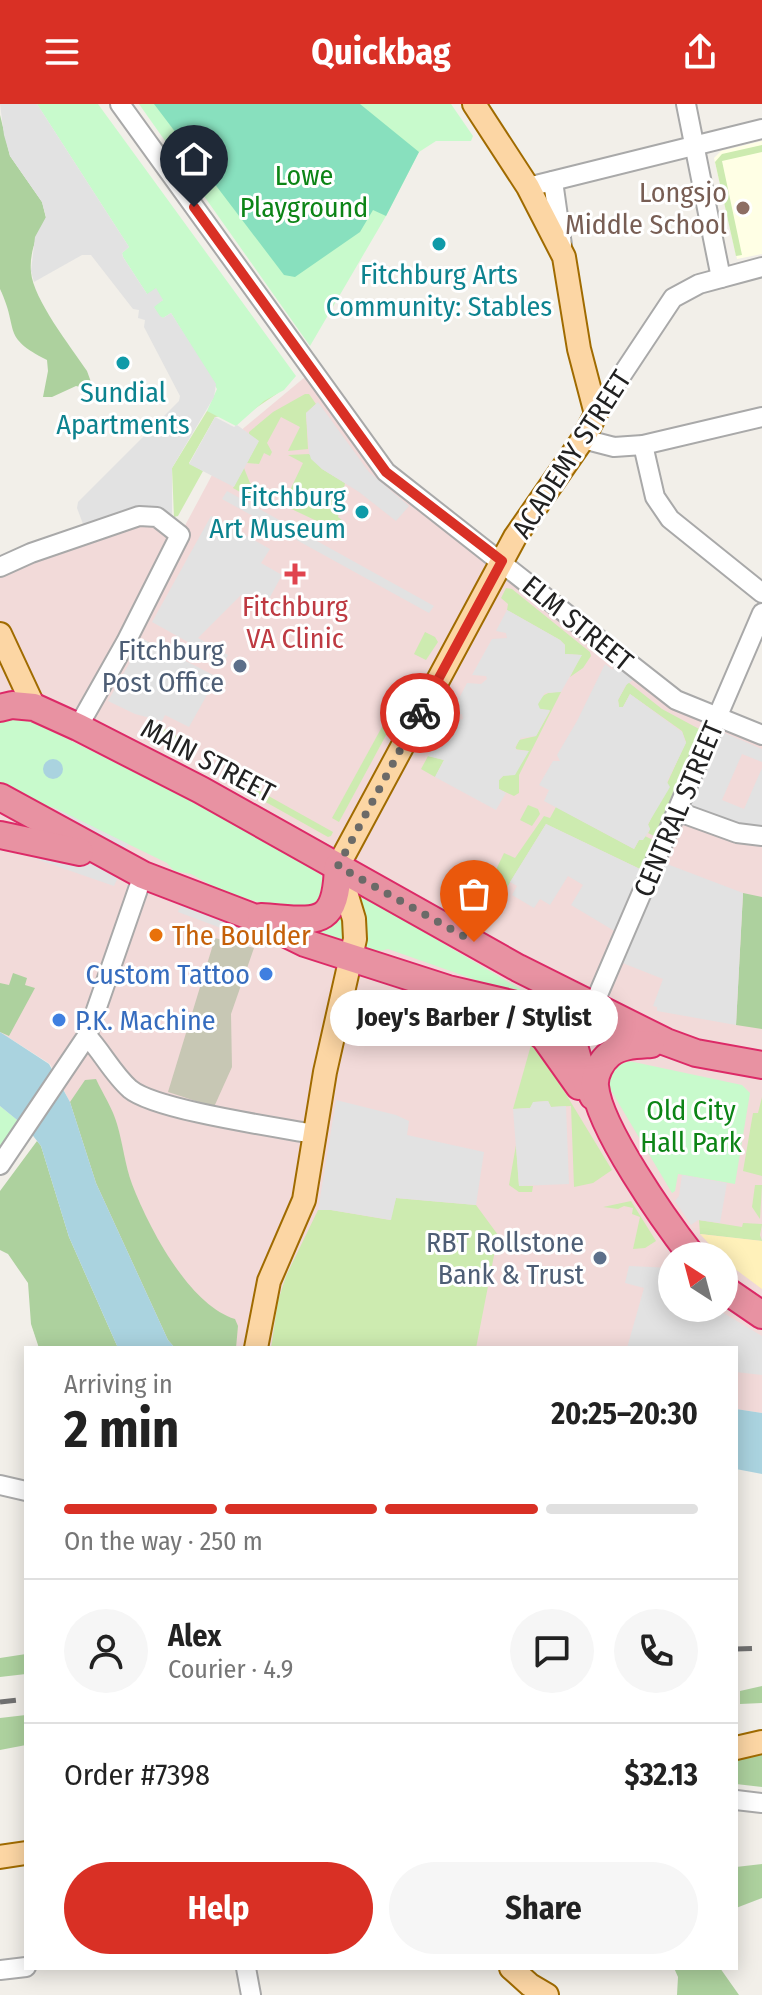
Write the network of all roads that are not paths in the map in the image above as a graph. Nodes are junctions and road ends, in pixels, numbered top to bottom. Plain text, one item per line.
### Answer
1 (120, 104) edge
2 (474, 104) edge
3 (686, 104) edge
4 (762, 129) edge
5 (695, 145) junction
6 (553, 181) junction
7 (528, 187) junction
8 (564, 257) junction
9 (762, 267) edge
10 (721, 278) junction
11 (596, 414) junction
12 (762, 417) edge
13 (583, 439) junction
14 (643, 445) junction
15 (502, 561) junction
16 (0, 567) edge
17 (762, 593) edge
18 (762, 613) edge
19 (0, 634) edge
20 (0, 697) edge
21 (34, 707) junction
22 (0, 708) edge
23 (717, 718) junction
24 (78, 727) junction
25 (762, 735) edge
26 (0, 797) edge
27 (679, 812) junction
28 (0, 835) edge
29 (762, 836) edge
30 (115, 861) junction
31 (338, 866) junction
32 (143, 875) junction
33 (250, 916) junction
34 (351, 960) junction
35 (518, 968) junction
36 (495, 999) junction
37 (594, 1004) junction
38 (565, 1017) junction
39 (87, 1036) junction
40 (656, 1038) junction
41 (762, 1065) edge
42 (603, 1117) junction
43 (314, 1134) junction
44 (0, 1165) edge
45 (682, 1242) edge
46 (738, 1299) edge
47 (762, 1315) edge
48 (257, 1338) edge
49 (0, 1485) edge
50 (24, 1491) edge
51 (762, 1742) edge
52 (738, 1748) edge
53 (738, 1800) edge
54 (762, 1803) edge
55 (24, 1853) edge
56 (0, 1857) edge
57 (24, 1967) edge
58 (0, 1970) edge
59 (246, 1970) edge
60 (513, 1970) edge
61 (251, 1995) edge
62 (547, 1995) edge

1 - 15 street, ELM STREET
2 - 7 main road
3 - 5 street
4 - 5 street
5 - 6 street
5 - 10 street
6 - 7 street
6 - 8 street
7 - 8 main road
8 - 11 main road
9 - 10 street, ACADEMY STREET
10 - 11 street, ACADEMY STREET
11 - 13 main road, ACADEMY STREET
12 - 14 street
13 - 14 street
13 - 15 main road, ACADEMY STREET
14 - 17 street
15 - 23 street, ELM STREET
15 - 31 main road, ACADEMY STREET
16 - 24 street
18 - 23 street, CENTRAL STREET
19 - 21 main road
20 - 21 street
21 - 22 highway, MAIN STREET
21 - 24 highway, MAIN STREET
23 - 25 street, ELM STREET
23 - 27 street, CENTRAL STREET
24 - 31 highway, MAIN STREET
26 - 30 highway, MAIN STREET
27 - 29 street
27 - 37 street, CENTRAL STREET
28 - 30 highway, MAIN STREET
30 - 32 highway, MAIN STREET
31 - 33 highway, MAIN STREET
31 - 34 main road
31 - 35 highway, MAIN STREET
32 - 33 highway, MAIN STREET
32 - 39 street
33 - 34 highway, MAIN STREET
34 - 36 highway, MAIN STREET
34 - 43 main road
35 - 37 highway, MAIN STREET
35 - 38 highway, MAIN STREET
36 - 38 highway, MAIN STREET
36 - 42 highway, MAIN STREET
37 - 40 highway, MAIN STREET
38 - 40 highway, MAIN STREET
38 - 42 highway, MAIN STREET
39 - 43 street
39 - 44 street
40 - 41 highway, MAIN STREET
40 - 42 highway
42 - 45 highway
43 - 48 main road
46 - 47 highway
49 - 50 street
51 - 52 main road
53 - 54 street
55 - 56 main road
57 - 58 street
59 - 61 street
60 - 62 main road

